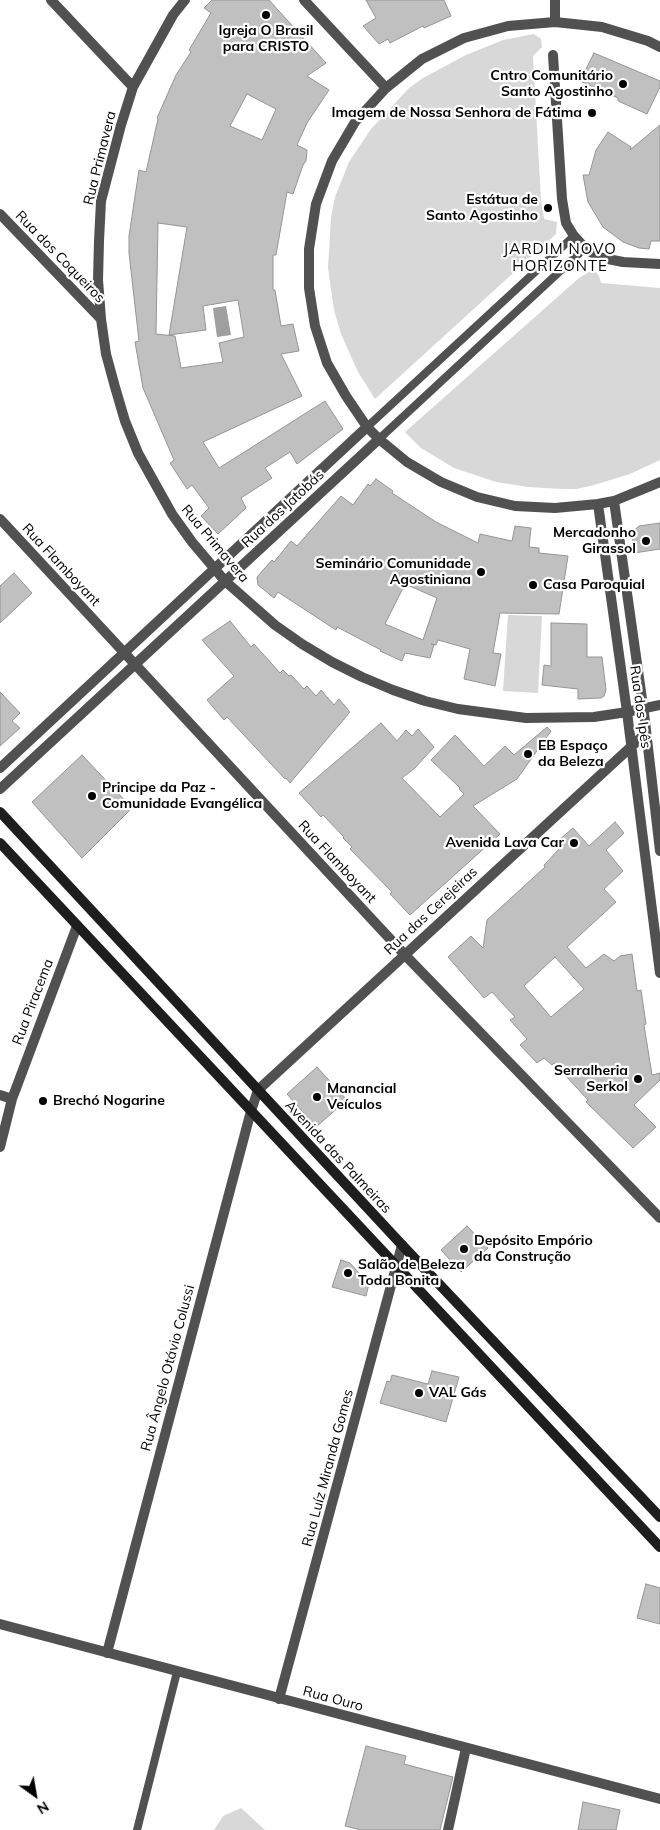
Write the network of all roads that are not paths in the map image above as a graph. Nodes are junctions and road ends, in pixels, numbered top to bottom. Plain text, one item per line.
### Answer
1 (51, 0) edge
2 (184, 0) edge
3 (304, 0) edge
4 (555, 0) edge
5 (555, 22) junction
6 (660, 47) edge
7 (553, 56) dead end
8 (134, 87) junction
9 (386, 88) junction
10 (0, 214) edge
11 (574, 236) junction
12 (585, 248) junction
13 (660, 264) edge
14 (101, 319) junction
15 (367, 427) junction
16 (379, 439) junction
17 (660, 482) edge
18 (614, 501) junction
19 (598, 504) junction
20 (0, 519) edge
21 (214, 569) junction
22 (225, 581) junction
23 (123, 652) junction
24 (135, 664) junction
25 (660, 705) edge
26 (643, 709) junction
27 (628, 712) junction
28 (646, 733) junction
29 (632, 745) junction
30 (0, 768) edge
31 (0, 789) edge
32 (0, 812) edge
33 (0, 843) edge
34 (660, 851) edge
35 (655, 887) edge
36 (77, 926) junction
37 (404, 955) junction
38 (660, 973) edge
39 (258, 1090) junction
40 (0, 1096) edge
41 (12, 1099) junction
42 (251, 1111) junction
43 (0, 1147) edge
44 (660, 1218) edge
45 (402, 1245) junction
46 (397, 1267) junction
47 (660, 1517) edge
48 (660, 1547) edge
49 (0, 1624) edge
50 (107, 1653) junction
51 (177, 1672) junction
52 (279, 1699) junction
53 (466, 1748) junction
54 (660, 1799) edge
55 (137, 1830) edge
56 (448, 1830) edge

1 - 8 street
2 - 8 street, Rua Primavera
3 - 9 street
4 - 5 street
5 - 6 street
5 - 9 street
7 - 11 street
8 - 14 street, Rua Primavera
9 - 15 street
10 - 14 street, Rua dos Coqueiros
11 - 12 street
11 - 15 lane, Rua dos Jatobás
12 - 13 street
12 - 16 lane, Rua dos Jatobás
14 - 21 street, Rua Primavera
15 - 16 street
15 - 21 street, Rua dos Jatobás
16 - 19 street
16 - 22 street, Rua dos Jatobás
17 - 18 street
18 - 19 street
18 - 26 street, Rua dos Ipês
19 - 27 street, Rua dos Ipês
20 - 23 street, Rua Flamboyant
21 - 22 street, Rua Primavera
21 - 23 street, Rua dos Jatobás
22 - 24 street, Rua dos Jatobás
22 - 27 street, Rua Primavera
23 - 24 street, Rua Flamboyant
23 - 30 street, Rua dos Jatobás
24 - 31 street, Rua dos Jatobás
24 - 37 street, Rua Flamboyant
25 - 26 street, Rua Primavera
26 - 27 street, Rua Primavera
26 - 28 street, Rua dos Ipês
27 - 29 street, Rua dos Ipês
28 - 29 street, Rua das Cerejeiras
28 - 34 street, Rua dos Ipês
29 - 35 street, Rua dos Ipês
29 - 37 street, Rua das Cerejeiras
32 - 39 street, Avenida das Palmeiras
33 - 36 street
35 - 38 street, Rua dos Ipês
36 - 41 street, Rua Piracema
36 - 42 street
37 - 39 street, Rua das Cerejeiras
37 - 44 street, Rua Flamboyant
39 - 42 street, Rua Ângelo Otávio Colussi
39 - 45 street, Avenida das Palmeiras
40 - 41 street
41 - 43 street, Rua Piracema
42 - 46 street
42 - 50 street, Rua Ângelo Otávio Colussi
45 - 46 street, Rua Luíz Miranda Gomes
45 - 47 street, Avenida das Palmeiras
46 - 48 street
46 - 52 street, Rua Luíz Miranda Gomes
49 - 50 street, Rua Ouro
50 - 51 street, Rua Ouro
51 - 52 street, Rua Ouro
51 - 55 lane
52 - 53 street, Rua Ouro
53 - 54 street, Rua Ouro
53 - 56 street

